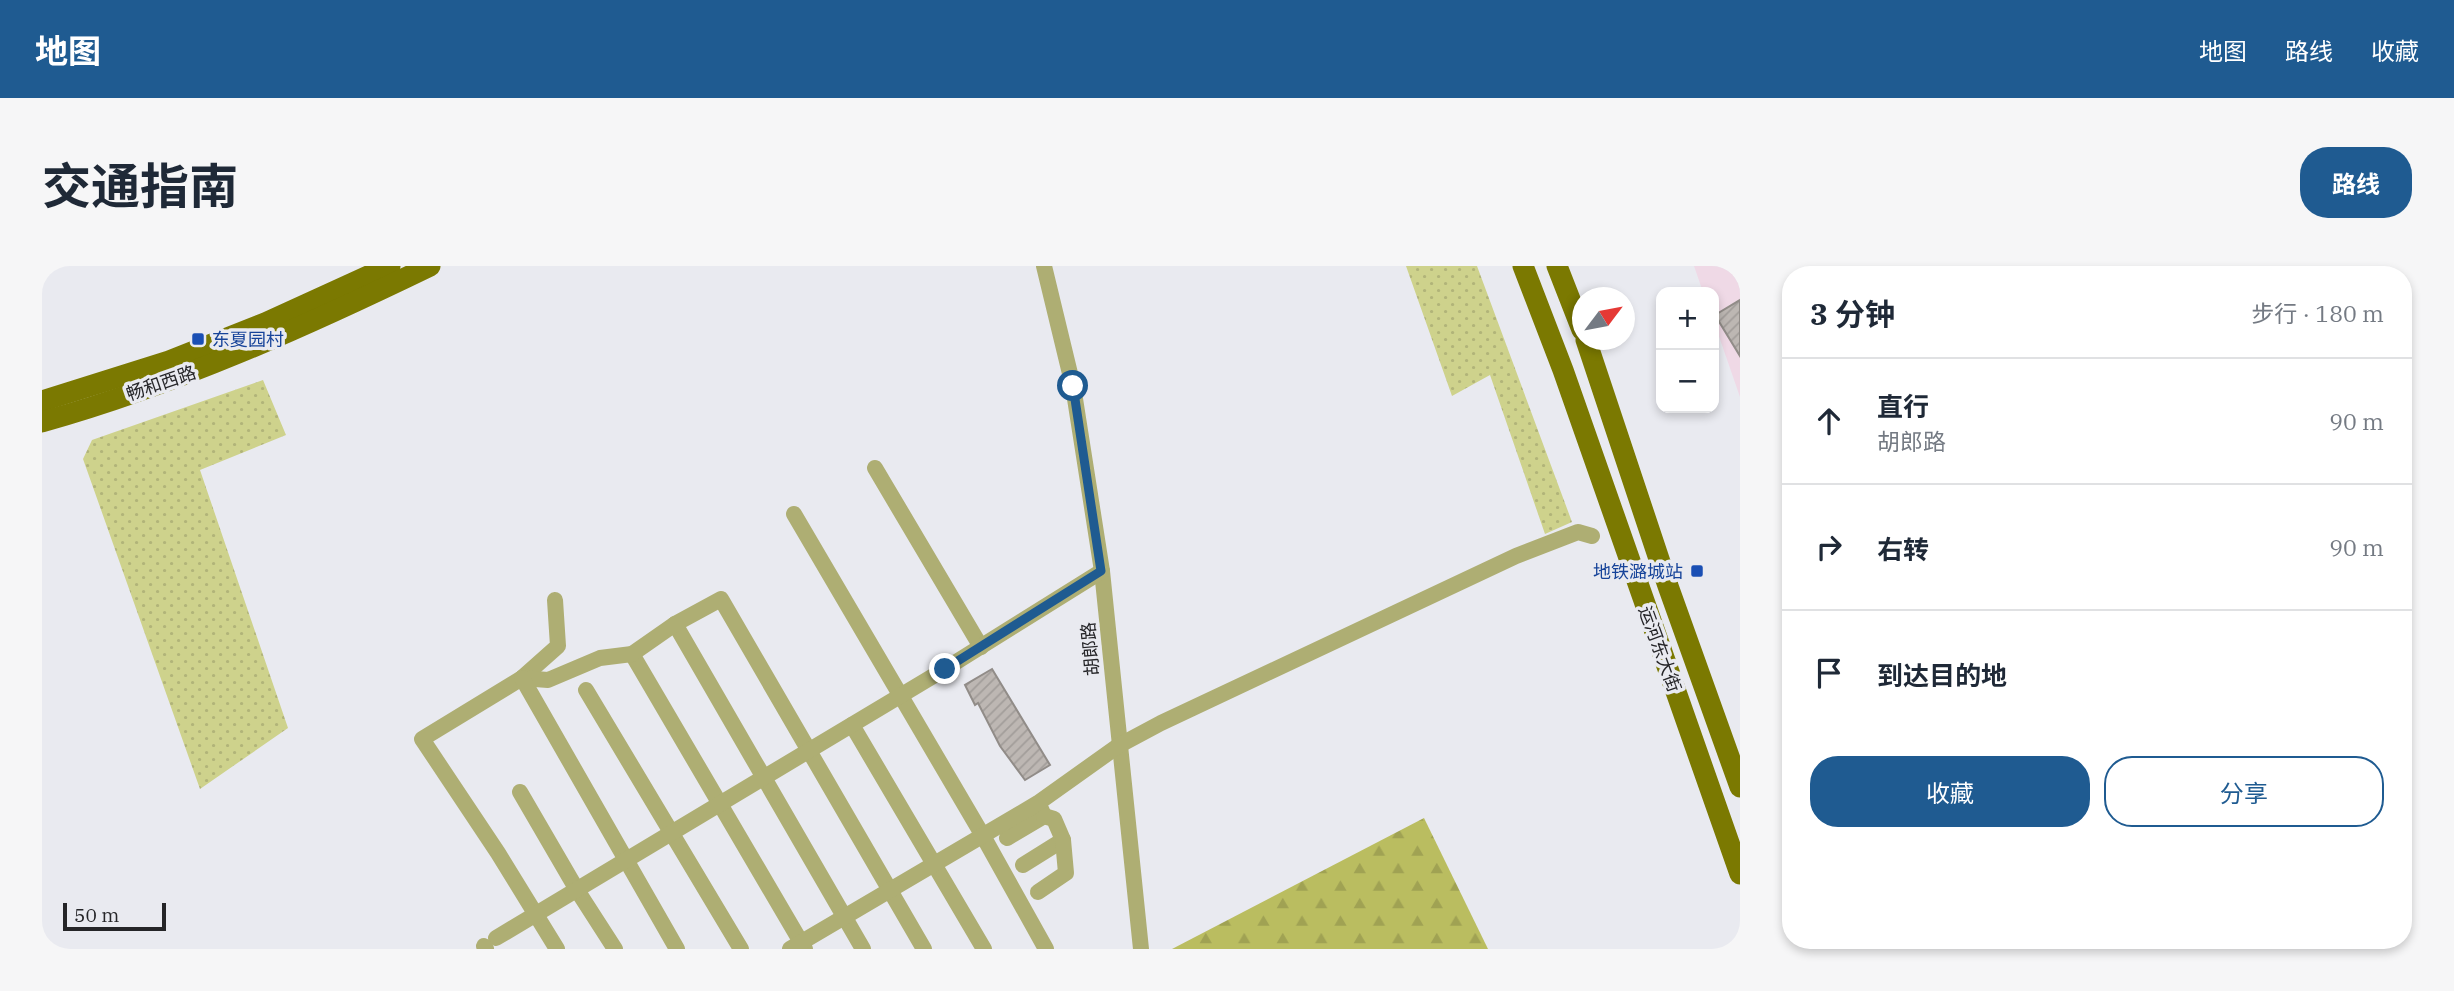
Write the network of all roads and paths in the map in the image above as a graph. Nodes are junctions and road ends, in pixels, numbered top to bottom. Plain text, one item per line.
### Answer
1 (390, 266) edge
2 (429, 266) edge
3 (1044, 266) edge
4 (1523, 266) edge
5 (1557, 266) edge
6 (1572, 303) edge
7 (1589, 350) edge
8 (42, 401) edge
9 (42, 422) edge
10 (875, 468) dead end
11 (794, 513) dead end
12 (1592, 536) dead end
13 (1101, 571) junction
14 (555, 600) dead end
15 (675, 624) junction
16 (981, 647) junction
17 (632, 654) junction
18 (522, 678) junction
19 (586, 690) dead end
20 (901, 696) junction
21 (852, 725) junction
22 (1118, 746) junction
23 (809, 751) junction
24 (764, 778) junction
25 (1740, 787) edge
26 (520, 792) dead end
27 (720, 804) junction
28 (1041, 810) junction
29 (671, 833) junction
30 (983, 836) junction
31 (1007, 838) dead end
32 (1063, 839) junction
33 (625, 861) junction
34 (934, 864) junction
35 (1023, 865) dead end
36 (1740, 874) edge
37 (577, 890) junction
38 (890, 891) junction
39 (1038, 892) dead end
40 (537, 914) junction
41 (844, 917) junction
42 (488, 945) edge
43 (799, 947) edge
44 (557, 949) edge
45 (615, 949) edge
46 (677, 949) edge
47 (741, 949) edge
48 (863, 949) edge
49 (924, 949) edge
50 (984, 949) edge
51 (1046, 949) edge
52 (1141, 949) edge

1 - 8 main road, 畅和西路
2 - 9 main road, 畅和西路
3 - 13 street, 胡郎路
4 - 36 main road, 运河东大街
5 - 6 main road
7 - 25 main road, 运河东大街
10 - 16 street
11 - 20 street
12 - 22 street
13 - 16 street
13 - 22 street, 胡郎路
14 - 18 street
15 - 17 street
15 - 23 street
15 - 24 street
16 - 20 street
17 - 18 street
17 - 27 street
18 - 33 street
18 - 40 street
19 - 29 street
20 - 21 street
20 - 30 street
21 - 23 street
21 - 34 street
22 - 28 street
22 - 52 street, 胡郎路
23 - 24 street
23 - 38 street
24 - 27 street
24 - 41 street
26 - 37 street
27 - 29 street
27 - 43 street
28 - 30 street
28 - 31 street
28 - 32 street
29 - 33 street
29 - 47 street
30 - 34 street
30 - 51 street
32 - 35 street
32 - 39 street
33 - 37 street
33 - 46 street
34 - 38 street
34 - 50 street
37 - 40 street
37 - 45 street
38 - 41 street
38 - 49 street
40 - 42 street
40 - 44 street
41 - 43 street
41 - 48 street

